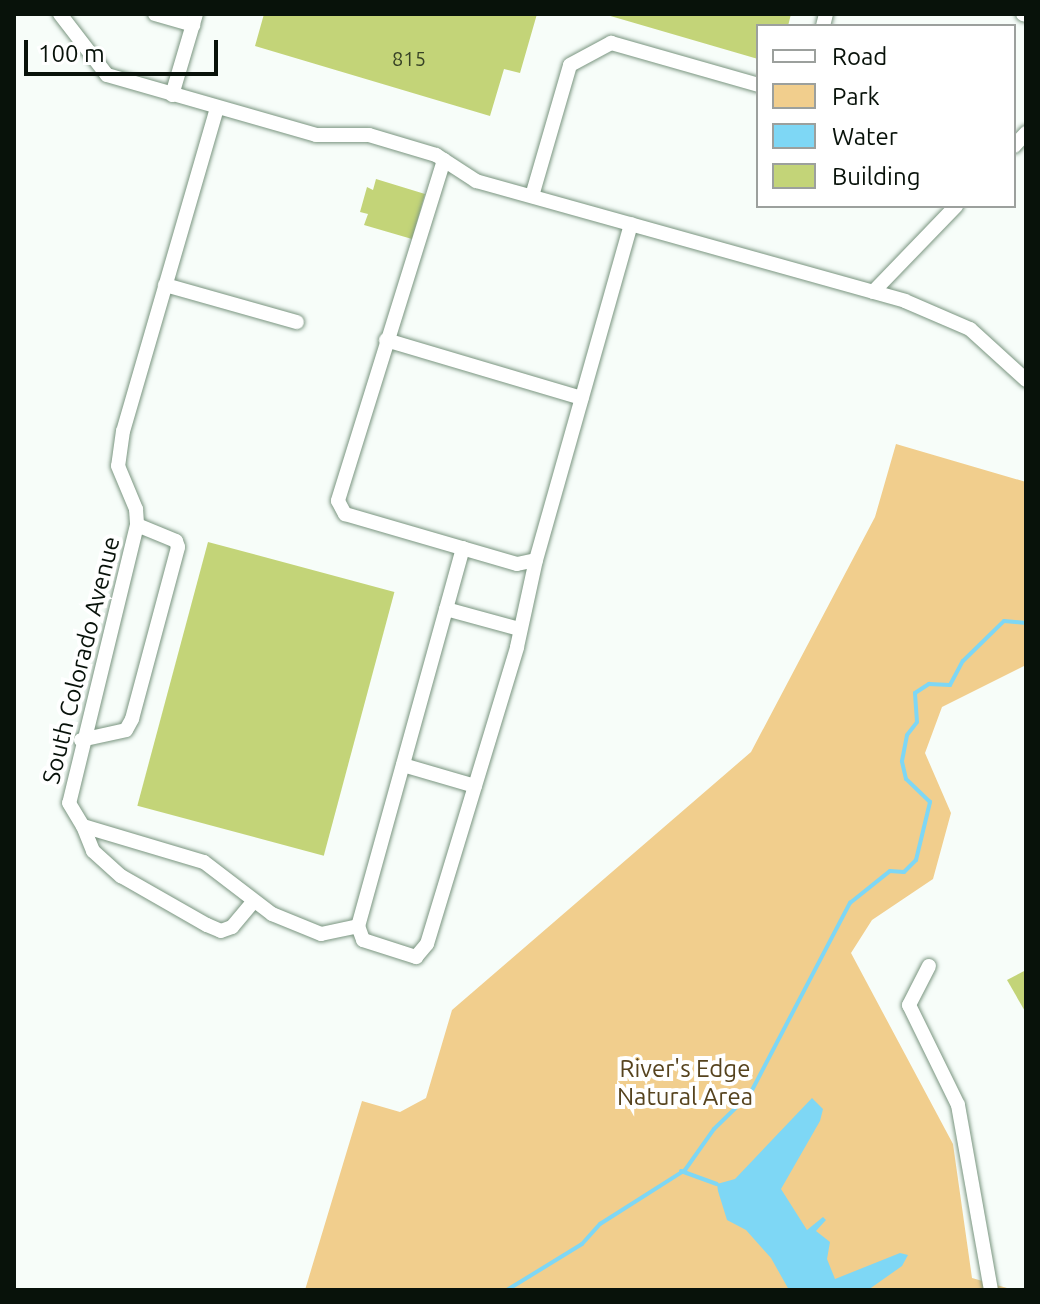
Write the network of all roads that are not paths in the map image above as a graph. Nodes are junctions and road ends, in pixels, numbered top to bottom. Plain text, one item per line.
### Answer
1 (60, 14) edge
2 (155, 14) edge
3 (194, 20) edge
4 (756, 84) edge
5 (172, 95) junction
6 (217, 108) junction
7 (444, 160) junction
8 (532, 196) junction
9 (954, 208) edge
10 (631, 224) junction
11 (165, 285) junction
12 (873, 292) junction
13 (297, 322) dead end
14 (386, 340) junction
15 (1026, 380) edge
16 (582, 398) junction
17 (137, 525) junction
18 (463, 548) junction
19 (536, 560) junction
20 (446, 609) junction
21 (519, 629) junction
22 (81, 740) junction
23 (403, 765) junction
24 (475, 786) junction
25 (83, 826) junction
26 (253, 902) junction
27 (358, 926) junction
28 (929, 966) dead end
29 (991, 1290) edge

1 - 5 street
2 - 3 street
3 - 5 street
4 - 8 street
5 - 6 street
6 - 7 street
6 - 11 street, South Colorado Avenue
7 - 8 street
7 - 14 street
8 - 10 street
9 - 12 street
10 - 12 street
10 - 16 street
11 - 13 street
11 - 17 street, South Colorado Avenue
12 - 15 street
14 - 16 street
14 - 18 street
16 - 19 street
17 - 22 street, South Colorado Avenue
17 - 22 street
18 - 19 street
18 - 20 street
19 - 21 street
20 - 21 street
20 - 23 street
21 - 24 street
22 - 25 street, South Colorado Avenue
23 - 24 street
23 - 27 street
24 - 27 street
25 - 26 street
25 - 26 street, South Colorado Avenue
26 - 27 street
28 - 29 street

